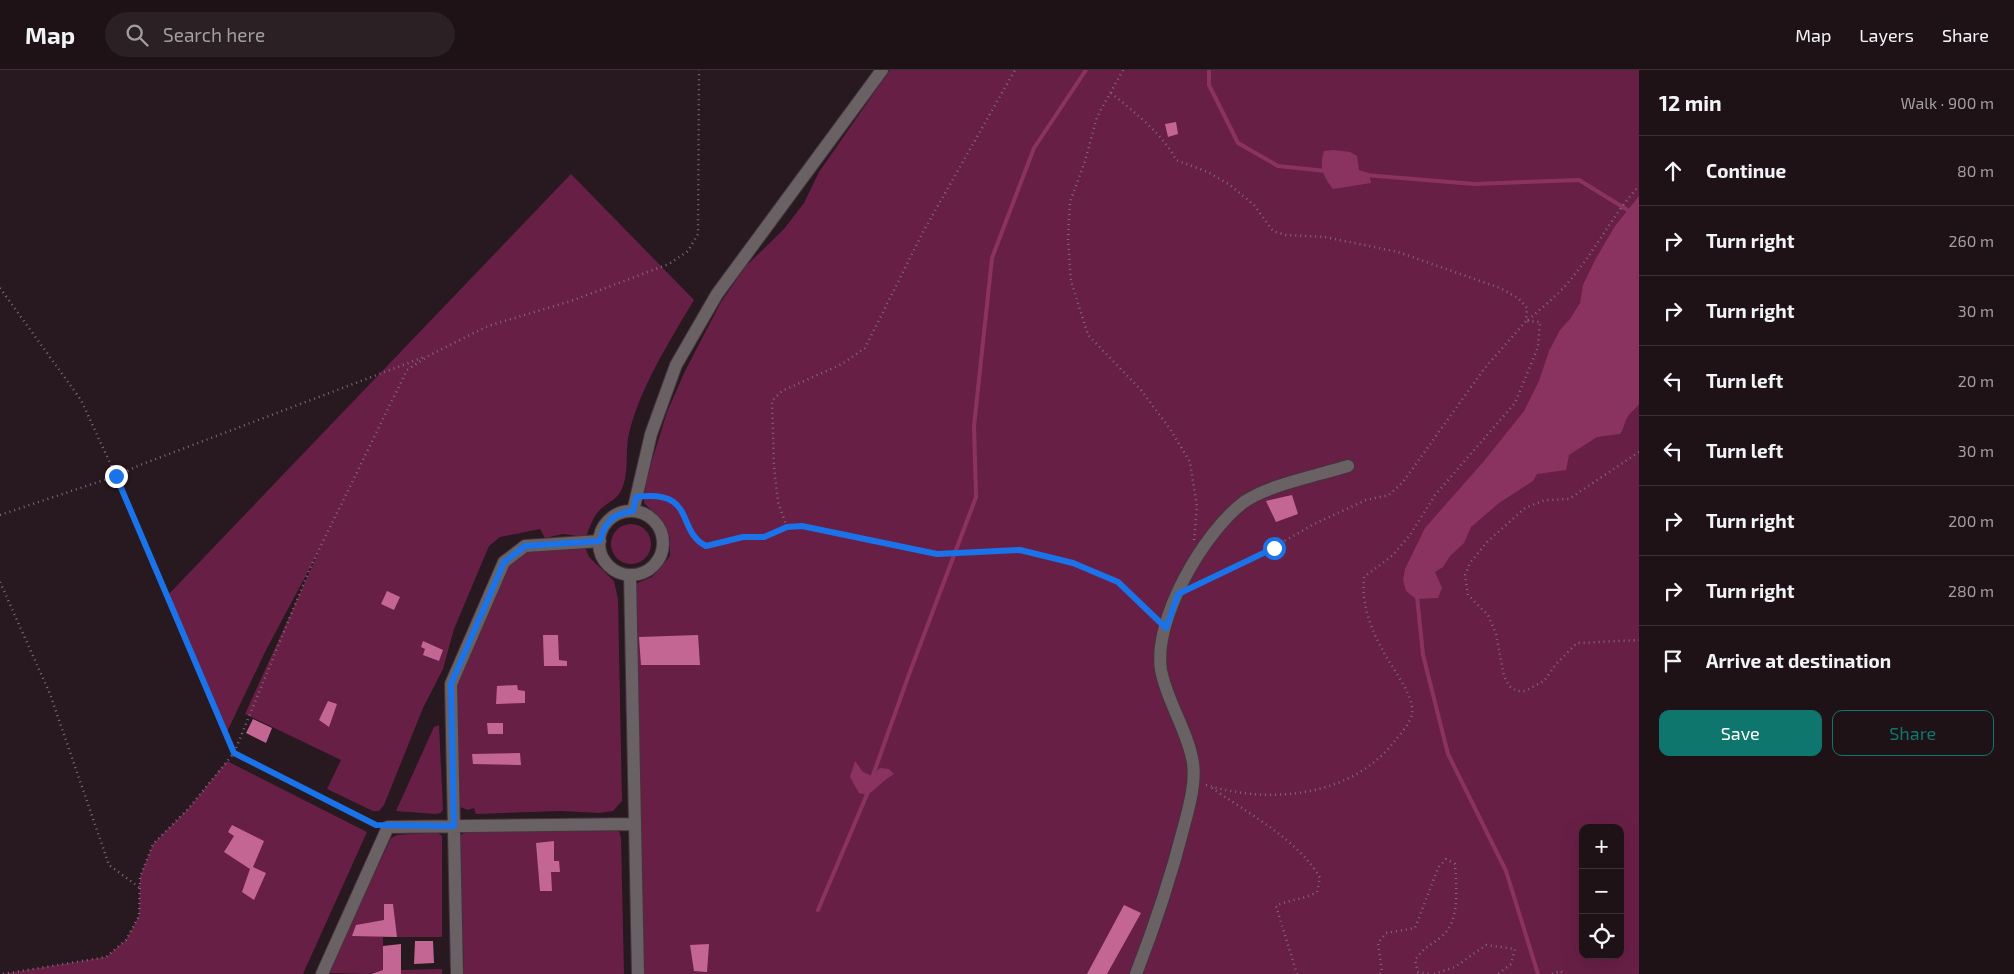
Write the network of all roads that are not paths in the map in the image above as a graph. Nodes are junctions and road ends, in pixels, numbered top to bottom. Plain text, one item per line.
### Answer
1 (882, 70) edge
2 (1348, 466) dead end
3 (633, 511) junction
4 (600, 541) junction
5 (630, 575) junction
6 (635, 824) junction
7 (454, 826) junction
8 (322, 974) edge
9 (458, 974) edge
10 (638, 974) edge
11 (1136, 974) edge

1 - 3 street
2 - 11 street
3 - 4 street
3 - 5 street
4 - 5 street
4 - 7 street
5 - 6 street
6 - 7 street
6 - 10 street
7 - 8 street
7 - 9 street

